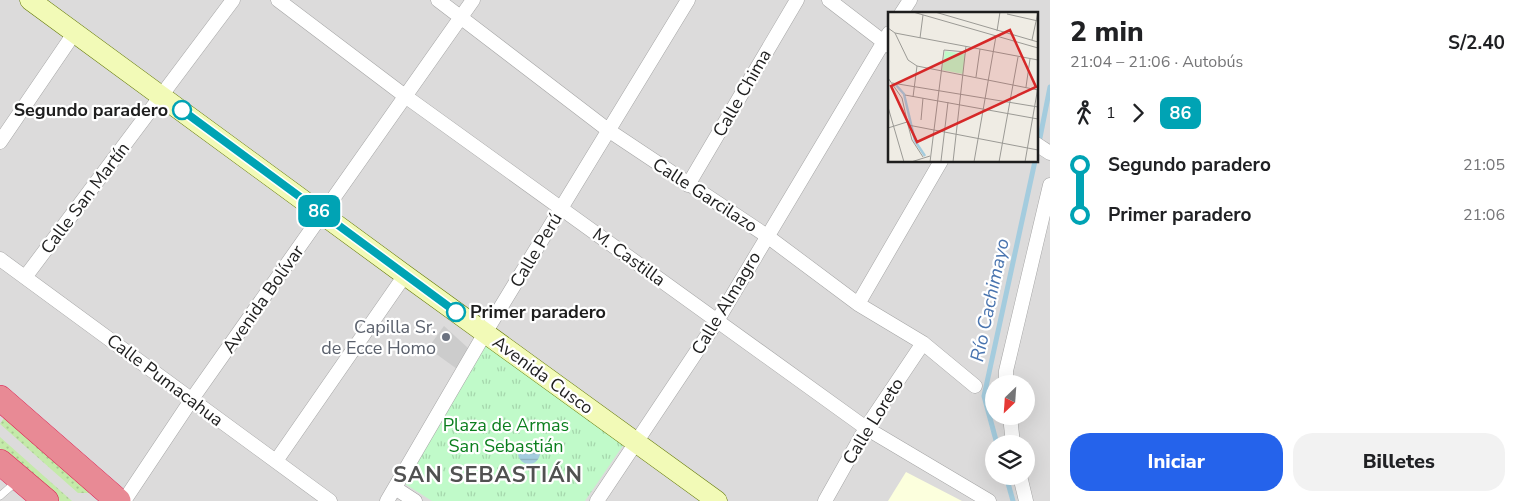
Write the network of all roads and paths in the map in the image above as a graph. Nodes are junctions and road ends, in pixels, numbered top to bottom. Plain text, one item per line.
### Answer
1 (30, 0) edge
2 (233, 0) edge
3 (278, 0) edge
4 (438, 0) edge
5 (473, 0) edge
6 (688, 0) edge
7 (796, 0) edge
8 (829, 0) edge
9 (910, 0) edge
10 (902, 12) edge
11 (462, 16) junction
12 (75, 32) junction
13 (887, 40) edge
14 (162, 96) junction
15 (405, 96) junction
16 (608, 130) junction
17 (0, 142) edge
18 (940, 162) edge
19 (688, 185) junction
20 (1050, 185) edge
21 (561, 208) junction
22 (322, 214) junction
23 (767, 236) junction
24 (0, 259) edge
25 (405, 275) junction
26 (26, 276) junction
27 (858, 304) junction
28 (717, 321) junction
29 (485, 332) junction
30 (923, 343) junction
31 (1006, 375) edge
32 (975, 386) dead end
33 (0, 398) edge
34 (192, 399) junction
35 (866, 428) junction
36 (638, 444) junction
37 (276, 461) junction
38 (0, 462) edge
39 (19, 478) junction
40 (1022, 485) edge
41 (394, 488) junction
42 (0, 496) edge
43 (46, 501) edge
44 (118, 501) edge
45 (124, 501) edge
46 (330, 501) edge
47 (387, 501) edge
48 (415, 501) edge
49 (597, 501) edge
50 (717, 501) edge
51 (825, 501) edge
52 (989, 501) edge
53 (1026, 501) edge

1 - 12 street, Avenida Cusco
2 - 14 street, Calle San Martín
3 - 15 street, M. Castilla
4 - 11 street, Calle Garcilazo
5 - 11 street, Avenida Bolívar
6 - 16 street, Calle Perú
7 - 19 street, Calle Chima
8 - 13 street
9 - 10 street
11 - 15 street, Avenida Bolívar
11 - 16 street, Calle Garcilazo
12 - 14 street, Avenida Cusco
12 - 17 street
13 - 23 street, Calle Almagro
14 - 22 street, Avenida Cusco
14 - 26 street, Calle San Martín
15 - 21 street, M. Castilla
15 - 22 street, Avenida Bolívar
16 - 19 street, Calle Garcilazo
16 - 21 street, Calle Perú
18 - 27 street
19 - 23 street, Calle Garcilazo
20 - 31 street
21 - 28 street, M. Castilla
21 - 29 street, Calle Perú
22 - 25 street, Avenida Cusco
22 - 34 street, Avenida Bolívar
23 - 27 street, Calle Garcilazo
23 - 28 street, Calle Almagro
24 - 26 street, Calle Pumacahua
25 - 29 street, Avenida Cusco
25 - 37 street
26 - 34 street, Calle Pumacahua
27 - 30 street, Calle Garcilazo
28 - 35 street, M. Castilla
28 - 36 street, Calle Almagro
29 - 36 street, Avenida Cusco
29 - 41 street, Calle Perú
30 - 32 street, Calle Garcilazo
30 - 35 street, Calle Loreto
33 - 44 highway
34 - 37 street, Calle Pumacahua
34 - 45 street, Avenida Bolívar
35 - 51 street, Calle Loreto
35 - 52 street, M. Castilla
36 - 49 street, Calle Almagro
36 - 50 street, Avenida Cusco
37 - 46 street, Calle Pumacahua
38 - 39 highway
39 - 42 lane
39 - 43 highway
40 - 53 street
41 - 47 street, Calle Perú
41 - 48 street

